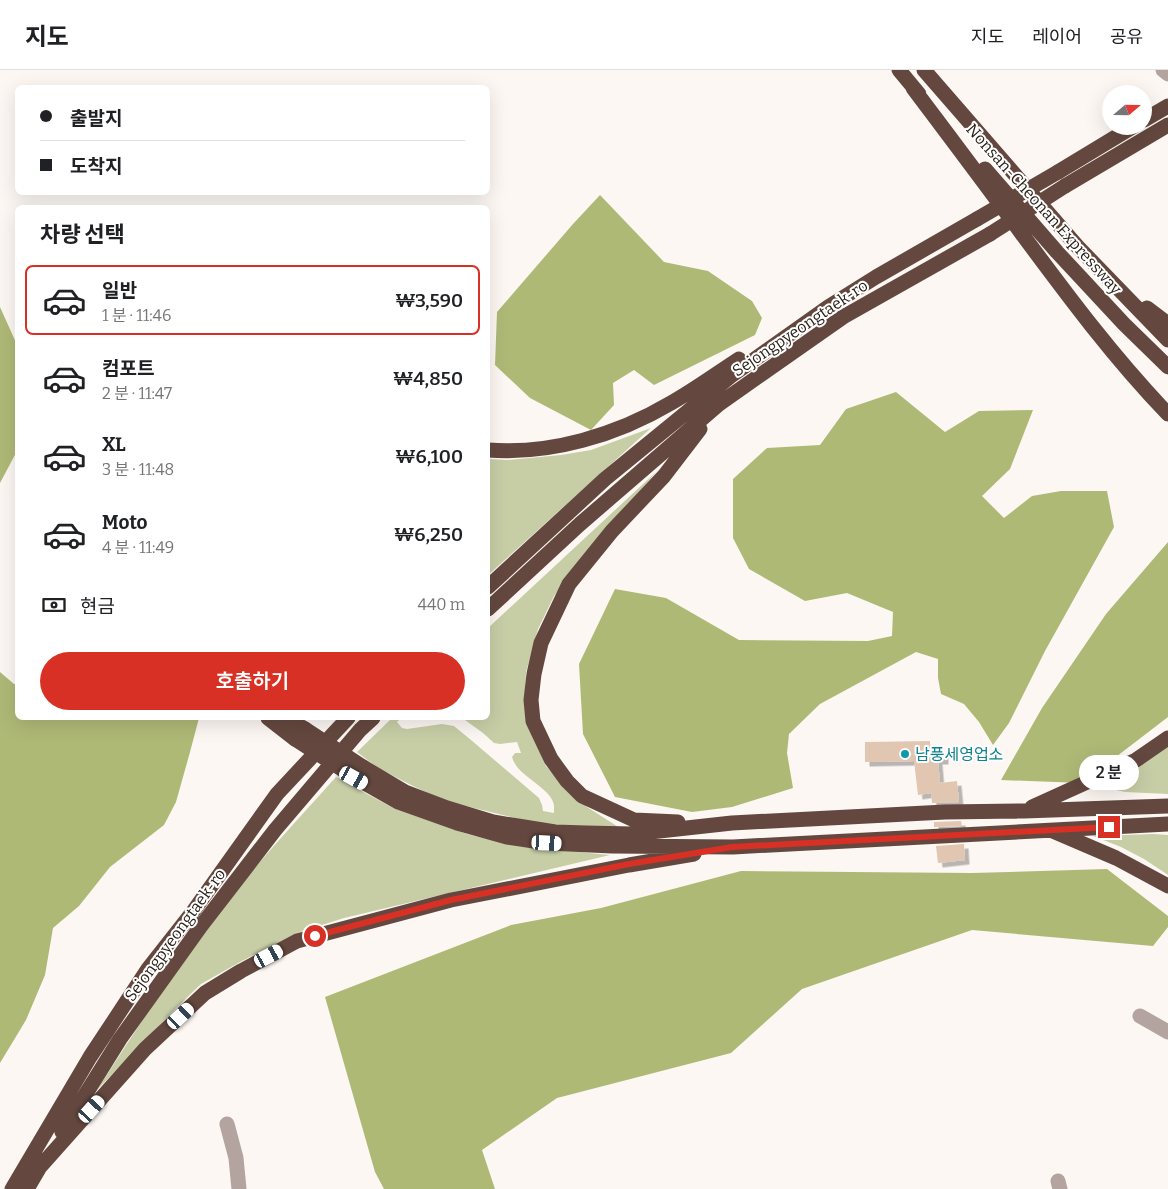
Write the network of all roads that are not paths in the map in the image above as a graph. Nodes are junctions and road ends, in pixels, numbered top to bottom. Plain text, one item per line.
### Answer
1 (899, 70) edge
2 (924, 70) edge
3 (1163, 70) edge
4 (1168, 74) edge
5 (913, 88) junction
6 (1166, 107) edge
7 (1152, 115) edge
8 (1168, 126) edge
9 (1119, 135) edge
10 (1077, 246) junction
11 (828, 307) junction
12 (1168, 324) edge
13 (1168, 340) edge
14 (1168, 367) edge
15 (719, 404) junction
16 (1168, 414) edge
17 (490, 450) edge
18 (490, 585) edge
19 (490, 607) edge
20 (272, 720) edge
21 (288, 720) edge
22 (346, 720) edge
23 (371, 720) edge
24 (300, 734) junction
25 (1168, 738) edge
26 (359, 772) junction
27 (1168, 806) edge
28 (1024, 811) junction
29 (732, 823) junction
30 (1168, 824) edge
31 (1050, 830) junction
32 (732, 847) junction
33 (1168, 886) edge
34 (1140, 1016) dead end
35 (1168, 1032) edge
36 (227, 1124) dead end
37 (39, 1168) junction
38 (12, 1189) edge
39 (27, 1189) edge
40 (239, 1189) edge

1 - 5 highway, Nonsan-Cheonan Expressway
2 - 10 highway, Nonsan-Cheonan Expressway
3 - 4 street
5 - 14 highway, Nonsan-Cheonan Expressway
5 - 16 highway
6 - 7 highway
8 - 15 highway, Sejongpyeongtaek-ro, bridge
9 - 11 highway, Sejongpyeongtaek-ro, bridge
10 - 12 highway
10 - 13 highway, Nonsan-Cheonan Expressway
11 - 17 highway
11 - 18 highway, Sejongpyeongtaek-ro
15 - 19 highway, Sejongpyeongtaek-ro
15 - 29 highway
20 - 24 highway
21 - 24 highway
22 - 38 highway, Sejongpyeongtaek-ro
23 - 37 highway, Sejongpyeongtaek-ro
24 - 26 highway, bridge
25 - 28 highway
26 - 29 highway
26 - 32 highway
27 - 28 highway
28 - 29 highway
30 - 31 highway
31 - 32 highway
31 - 33 highway
32 - 37 highway
34 - 35 street
36 - 40 street
37 - 39 highway, Sejongpyeongtaek-ro

